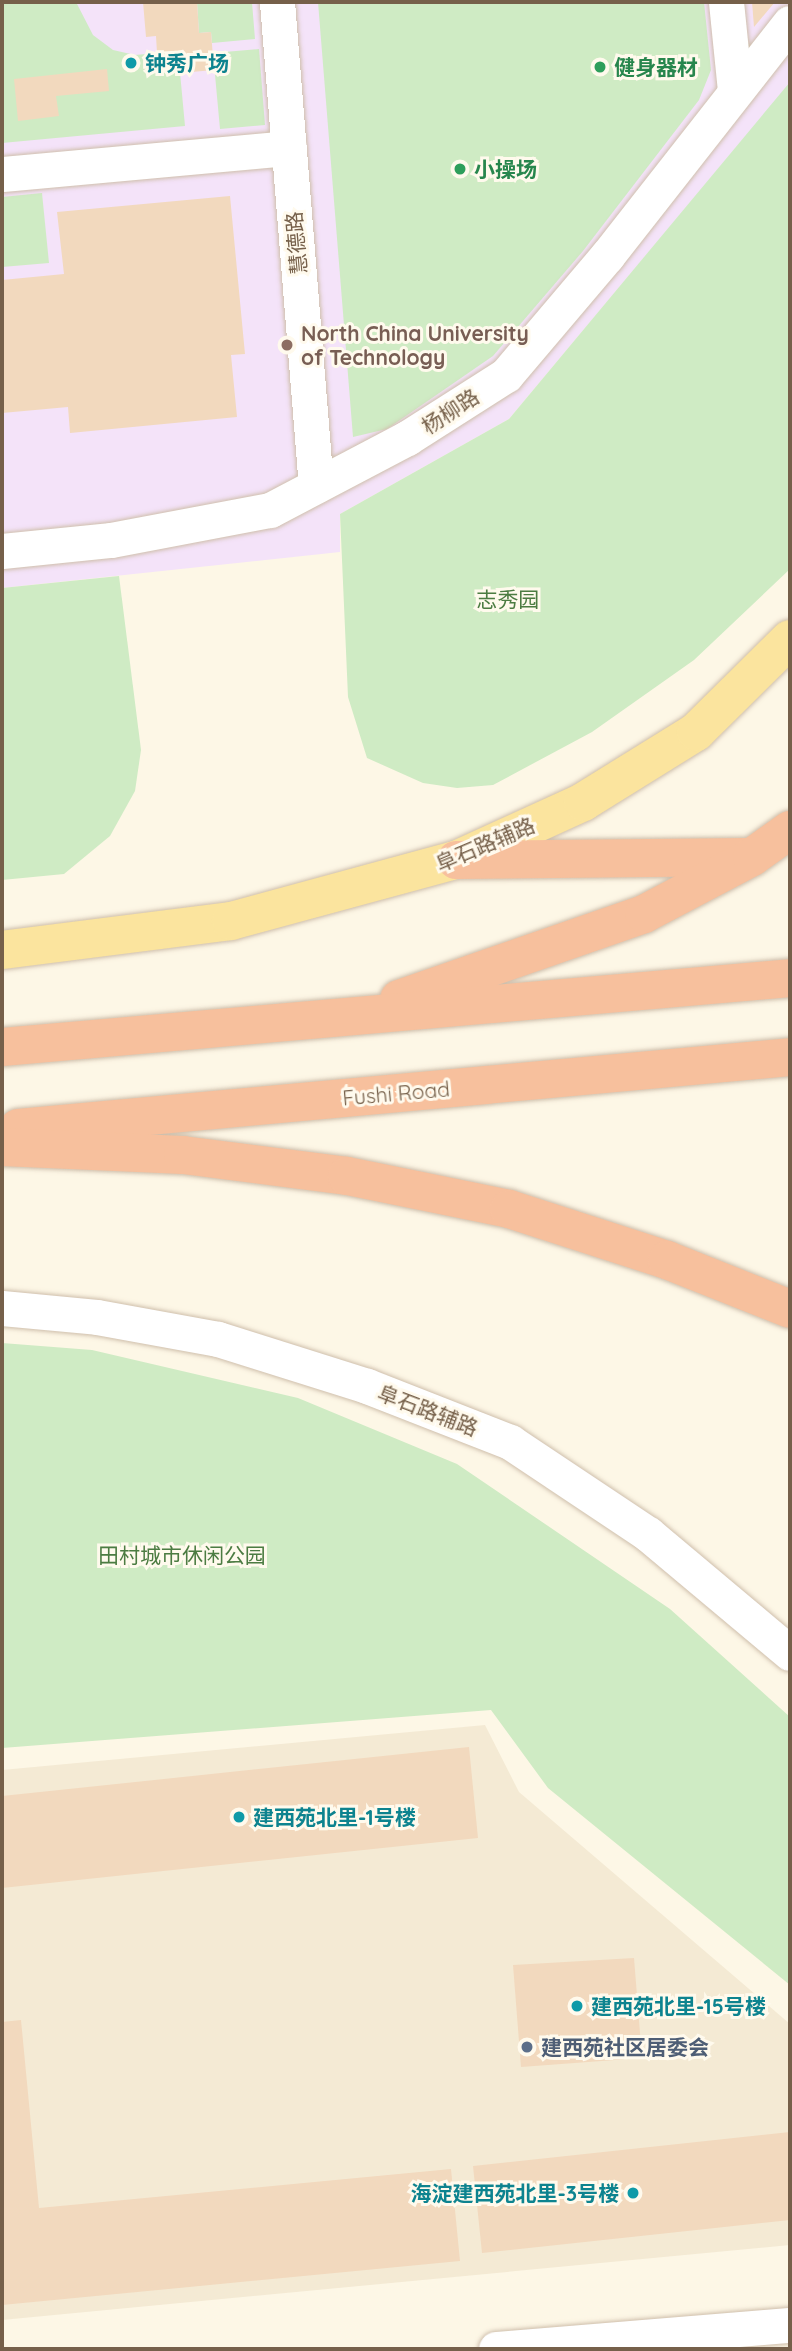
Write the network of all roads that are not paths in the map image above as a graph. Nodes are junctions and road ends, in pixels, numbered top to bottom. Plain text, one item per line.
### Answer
1 (277, 2) edge
2 (726, 2) edge
3 (790, 23) edge
4 (735, 91) junction
5 (289, 148) junction
6 (2, 174) edge
7 (316, 485) junction
8 (2, 551) edge
9 (790, 639) edge
10 (790, 830) edge
11 (752, 857) junction
12 (456, 860) junction
13 (2, 950) edge
14 (790, 978) edge
15 (344, 1018) junction
16 (2, 1047) edge
17 (790, 1057) edge
18 (701, 1065) junction
19 (790, 1070) edge
20 (2, 1129) edge
21 (2, 1147) edge
22 (2, 1308) edge
23 (790, 1309) edge
24 (790, 1653) edge
25 (790, 2325) edge
26 (616, 2344) edge
27 (496, 2349) edge

1 - 5 street, 慧德路
2 - 4 street
3 - 4 street, 杨柳路
4 - 7 street, 杨柳路
5 - 6 street
5 - 7 street, 慧德路
7 - 8 street, 杨柳路
9 - 12 main road, 阜石路辅路
10 - 11 highway
11 - 12 highway
11 - 15 highway
12 - 13 main road, 阜石路辅路
14 - 15 highway
15 - 16 highway
17 - 18 highway, Fushi Road
18 - 19 highway
18 - 20 highway, Fushi Road
21 - 23 highway
22 - 24 street, 阜石路辅路
25 - 26 street
26 - 27 street

